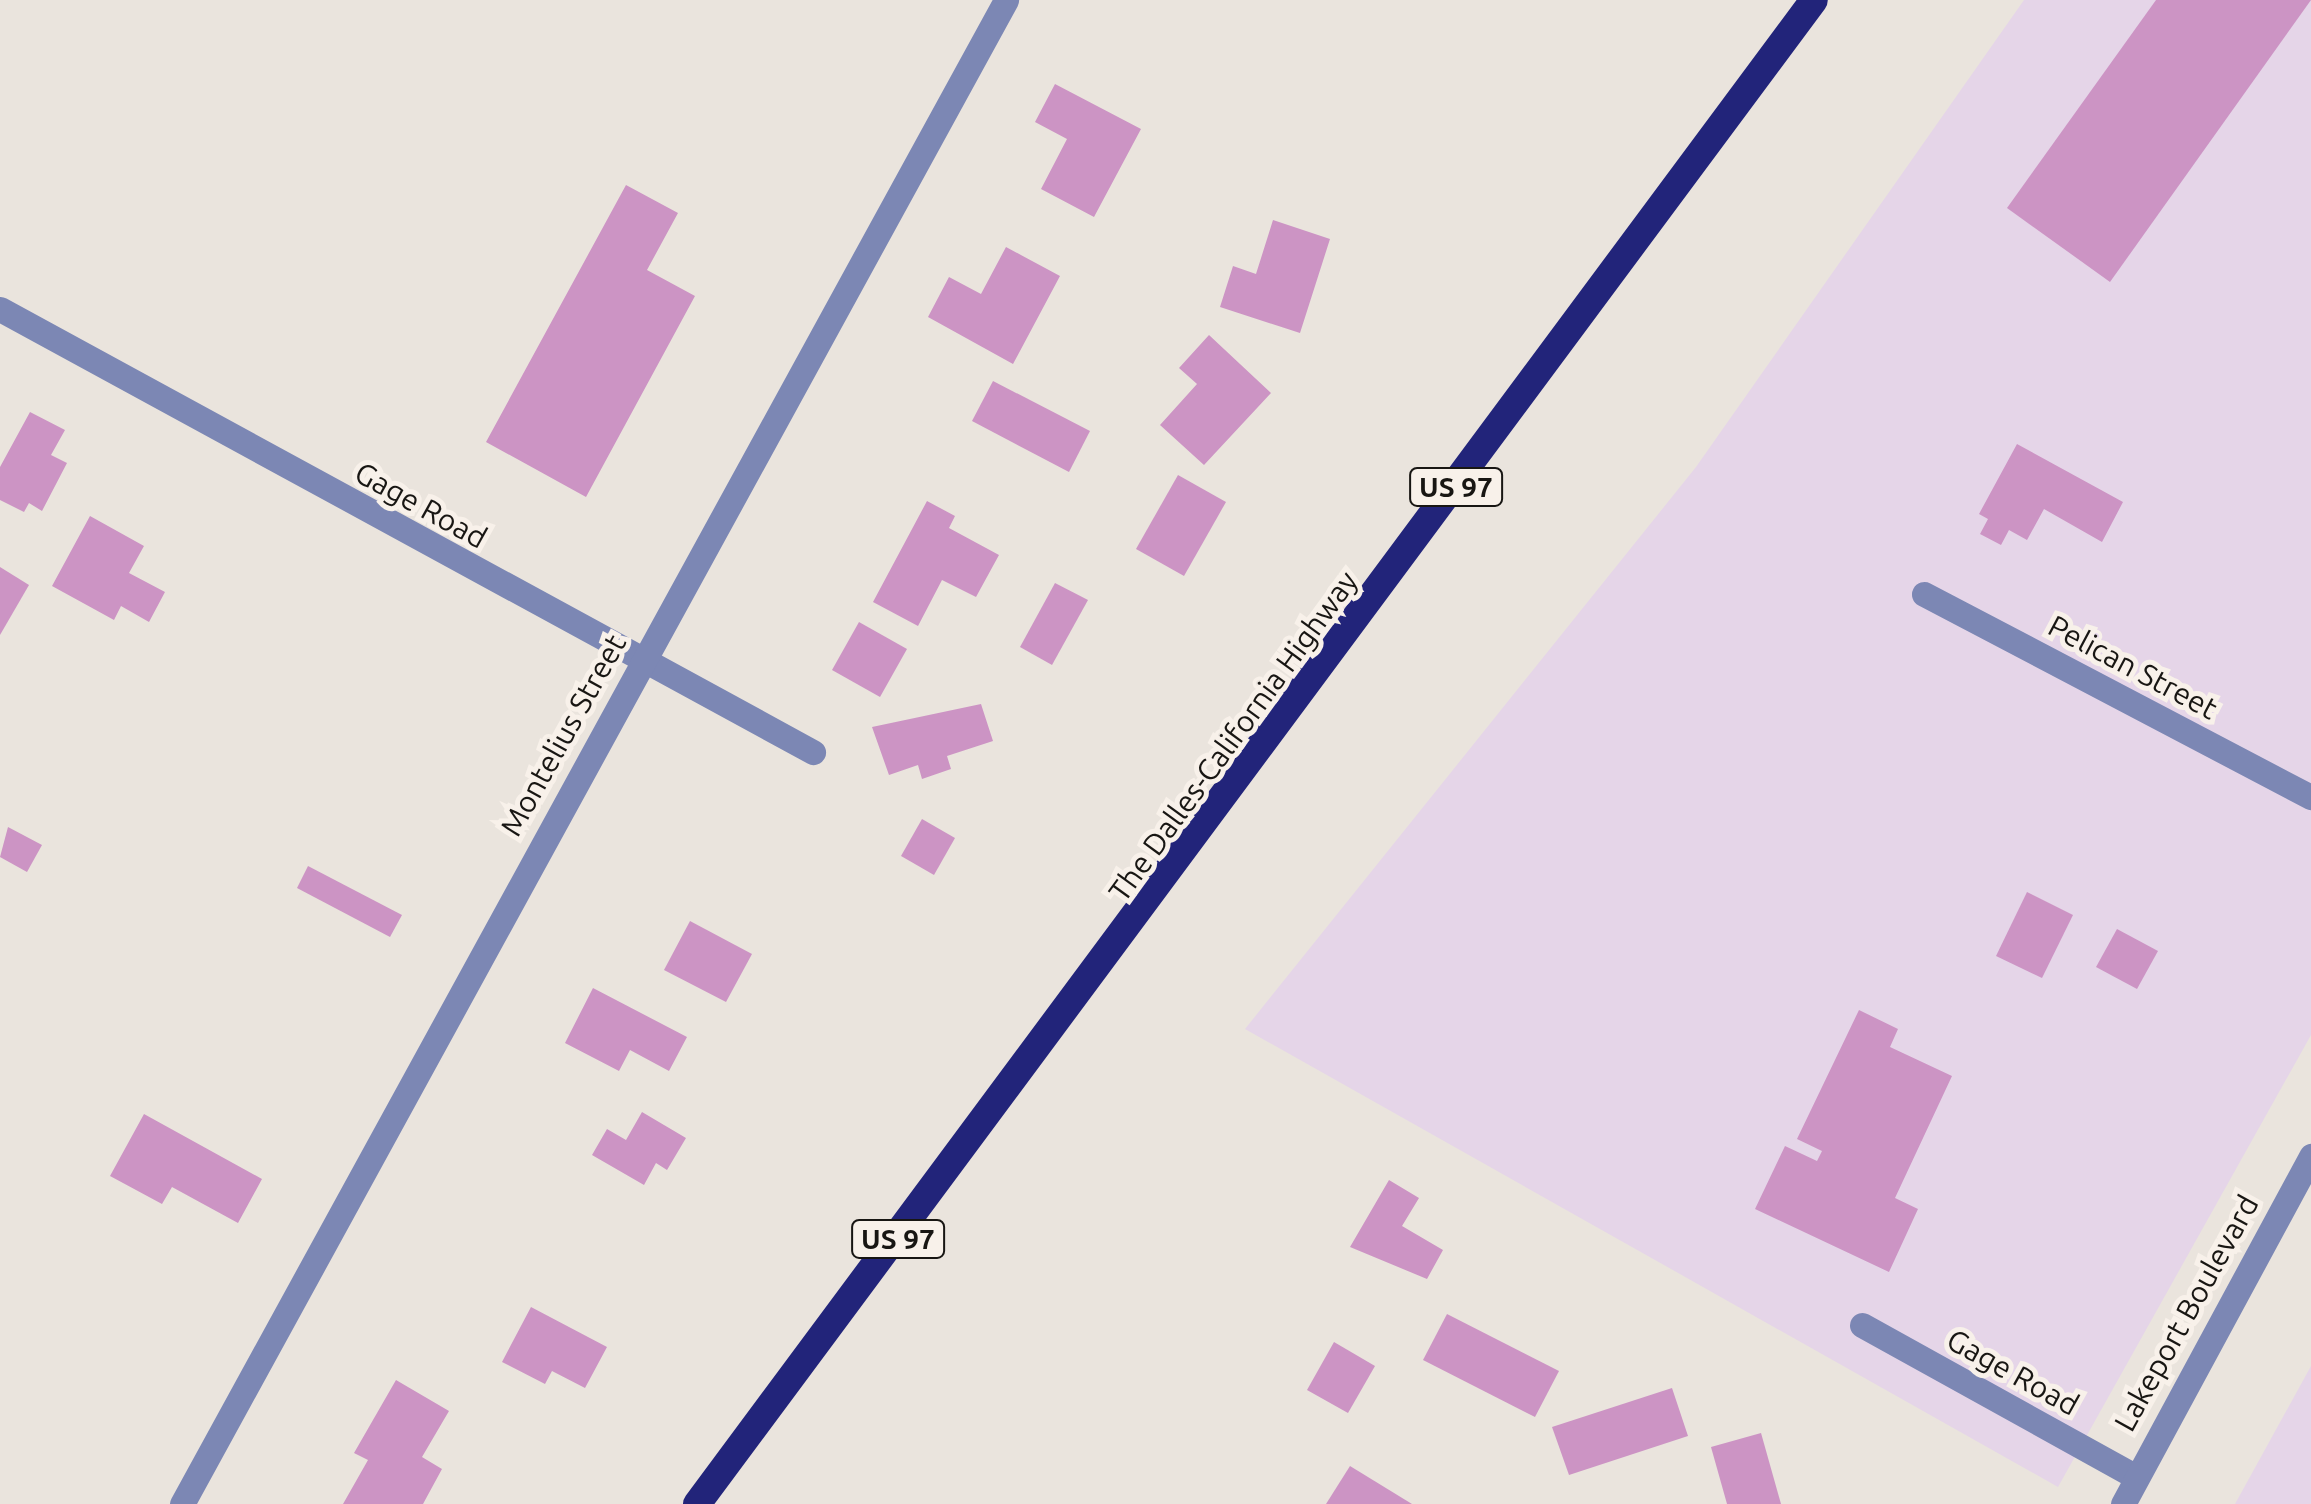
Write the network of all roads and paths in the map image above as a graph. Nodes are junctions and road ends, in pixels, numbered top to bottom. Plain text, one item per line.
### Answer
1 (1006, 0) edge
2 (1814, 0) edge
3 (0, 309) edge
4 (1924, 594) dead end
5 (640, 663) junction
6 (814, 752) dead end
7 (2311, 797) edge
8 (2311, 1156) edge
9 (1862, 1325) dead end
10 (2132, 1475) junction
11 (182, 1504) edge
12 (697, 1504) edge
13 (2123, 1504) edge

1 - 5 street, Montelius Street
2 - 12 highway, The Dalles-California Highway / US 97
3 - 5 street, Gage Road
4 - 7 street, Pelican Street
5 - 6 street, Gage Road
5 - 11 street, Montelius Street
8 - 10 street, Lakeport Boulevard
9 - 10 street, Gage Road
10 - 13 street, Lakeport Boulevard

